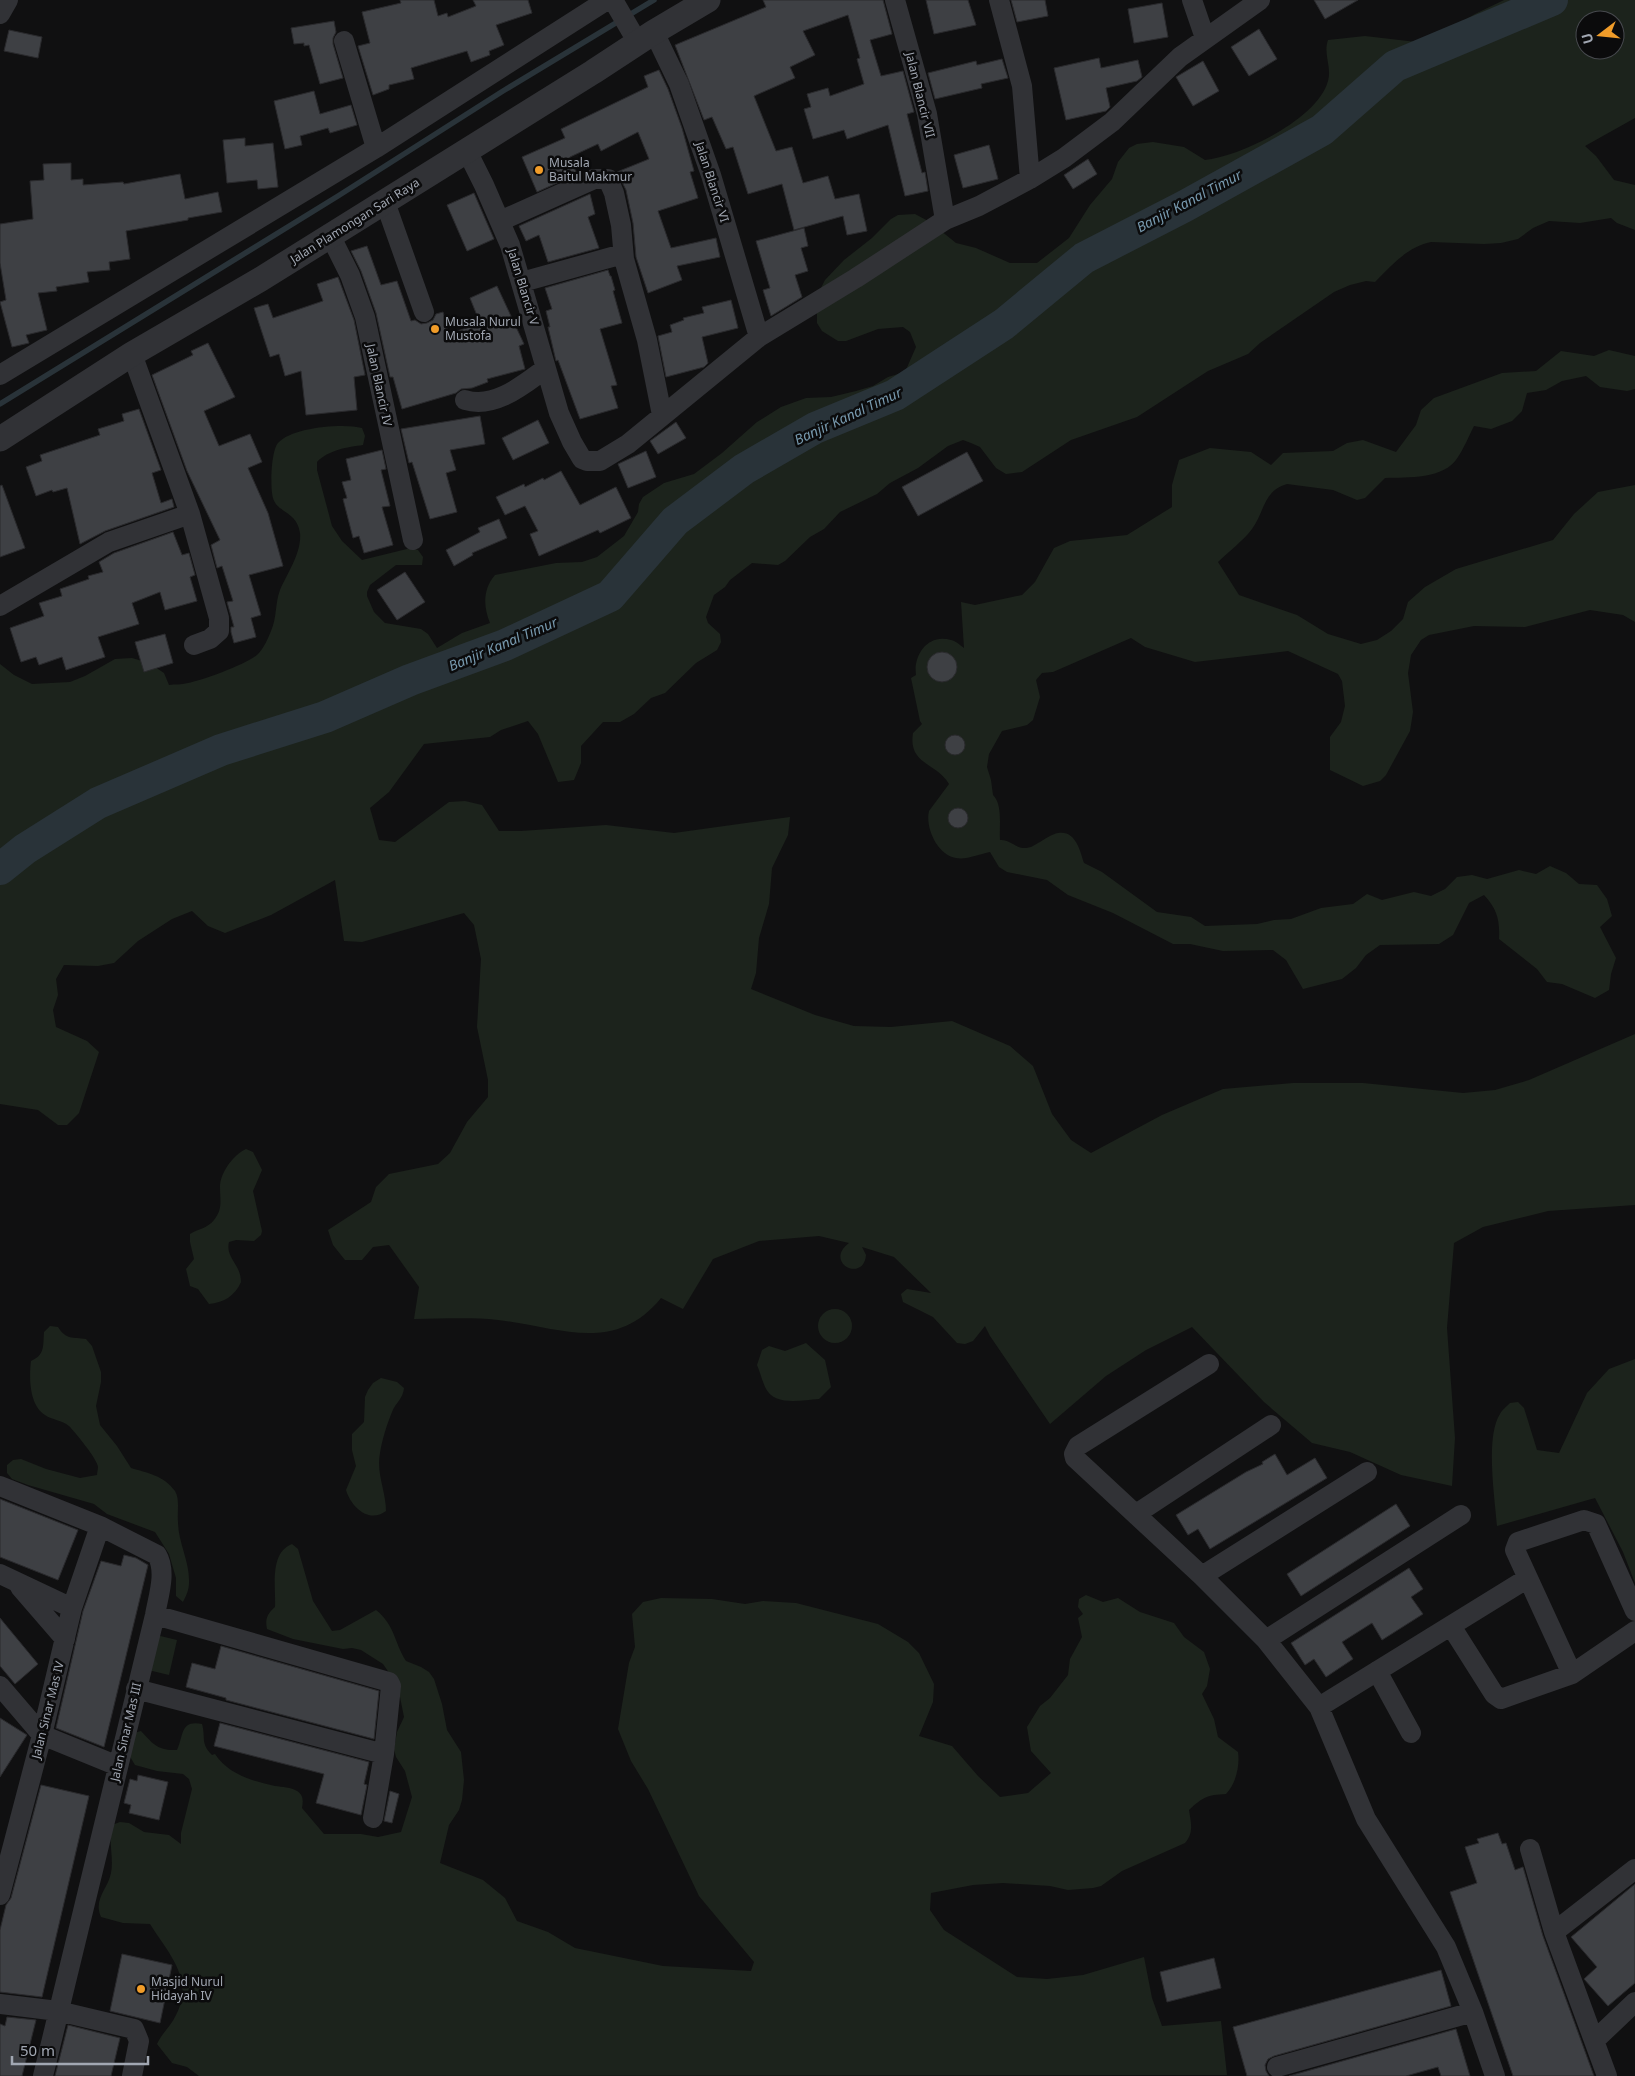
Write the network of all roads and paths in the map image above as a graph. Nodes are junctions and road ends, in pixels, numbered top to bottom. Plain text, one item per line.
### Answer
1 (8, 0) edge
2 (708, 0) edge
3 (895, 0) edge
4 (999, 0) edge
5 (1192, 0) edge
6 (1260, 0) edge
7 (606, 3) edge
8 (0, 14) edge
9 (642, 36) junction
10 (1205, 38) junction
11 (344, 41) dead end
12 (376, 148) junction
13 (467, 151) junction
14 (1030, 179) junction
15 (385, 202) junction
16 (945, 220) junction
17 (500, 221) junction
18 (330, 236) junction
19 (624, 259) junction
20 (522, 282) junction
21 (424, 312) dead end
22 (759, 337) junction
23 (132, 354) junction
24 (545, 369) junction
25 (0, 375) edge
26 (465, 400) dead end
27 (662, 414) junction
28 (0, 439) edge
29 (190, 514) junction
30 (413, 540) dead end
31 (0, 606) edge
32 (194, 645) dead end
33 (1209, 1364) dead end
34 (1271, 1426) dead end
35 (1367, 1472) dead end
36 (0, 1486) edge
37 (1136, 1514) junction
38 (1461, 1514) dead end
39 (100, 1526) junction
40 (1202, 1576) junction
41 (8, 1578) edge
42 (1528, 1578) junction
43 (72, 1608) junction
44 (1635, 1612) edge
45 (155, 1615) junction
46 (1451, 1626) junction
47 (1635, 1631) edge
48 (65, 1638) junction
49 (1266, 1640) junction
50 (1377, 1671) junction
51 (1572, 1674) junction
52 (136, 1689) junction
53 (3, 1698) edge
54 (1319, 1707) junction
55 (1411, 1733) dead end
56 (42, 1735) junction
57 (384, 1754) junction
58 (118, 1766) junction
59 (372, 1818) dead end
60 (1530, 1849) dead end
61 (1635, 1869) edge
62 (0, 1896) edge
63 (1554, 1932) junction
64 (1635, 2002) edge
65 (0, 2004) edge
66 (58, 2011) junction
67 (1473, 2012) junction
68 (1594, 2040) junction
69 (1277, 2066) dead end
70 (43, 2076) edge
71 (132, 2076) edge
72 (1495, 2076) edge
73 (1607, 2076) edge

1 - 8 street
2 - 9 street, Jalan Plamongan Sari Raya
3 - 16 street, Jalan Blancir VII
4 - 14 street
5 - 10 street
6 - 10 street
7 - 9 street, Jalan Blancir VI
7 - 12 street
9 - 13 street, Jalan Plamongan Sari Raya
9 - 22 street, Jalan Blancir VI
10 - 14 street
11 - 12 street
12 - 25 street
13 - 15 street, Jalan Plamongan Sari Raya
13 - 17 street, Jalan Blancir V
14 - 16 street
15 - 18 street, Jalan Plamongan Sari Raya
15 - 21 street
16 - 22 street
17 - 19 street
17 - 20 street, Jalan Blancir V
18 - 23 street, Jalan Plamongan Sari Raya
18 - 30 street, Jalan Blancir IV
19 - 20 street
19 - 27 street
20 - 24 street, Jalan Blancir V
22 - 27 street
23 - 28 street, Jalan Plamongan Sari Raya
23 - 29 street
24 - 26 street
24 - 27 street, Jalan Blancir V
29 - 31 street
29 - 32 street
33 - 37 street
34 - 37 street
35 - 40 street
36 - 39 street, Jalan Sinar Mas III
37 - 40 street
38 - 49 street
39 - 43 street, Jalan Sinar Mas IV
39 - 45 street, Jalan Sinar Mas III
40 - 49 street
41 - 43 street
41 - 48 street
42 - 44 street
42 - 46 street
42 - 51 street
43 - 48 street, Jalan Sinar Mas IV
45 - 52 street, Jalan Sinar Mas III
45 - 57 street
46 - 50 street
46 - 51 street
47 - 51 street
48 - 56 street, Jalan Sinar Mas IV
49 - 54 street
50 - 54 street
50 - 55 street
52 - 57 street
52 - 58 street, Jalan Sinar Mas III
53 - 56 street
54 - 67 street
56 - 58 street
56 - 62 street, Jalan Sinar Mas IV
57 - 59 street
58 - 66 street, Jalan Sinar Mas III
60 - 63 street
61 - 63 street
63 - 68 street
64 - 68 street
65 - 66 street
66 - 70 street, Jalan Sinar Mas III
66 - 71 street
67 - 69 street
67 - 72 street
68 - 73 street

